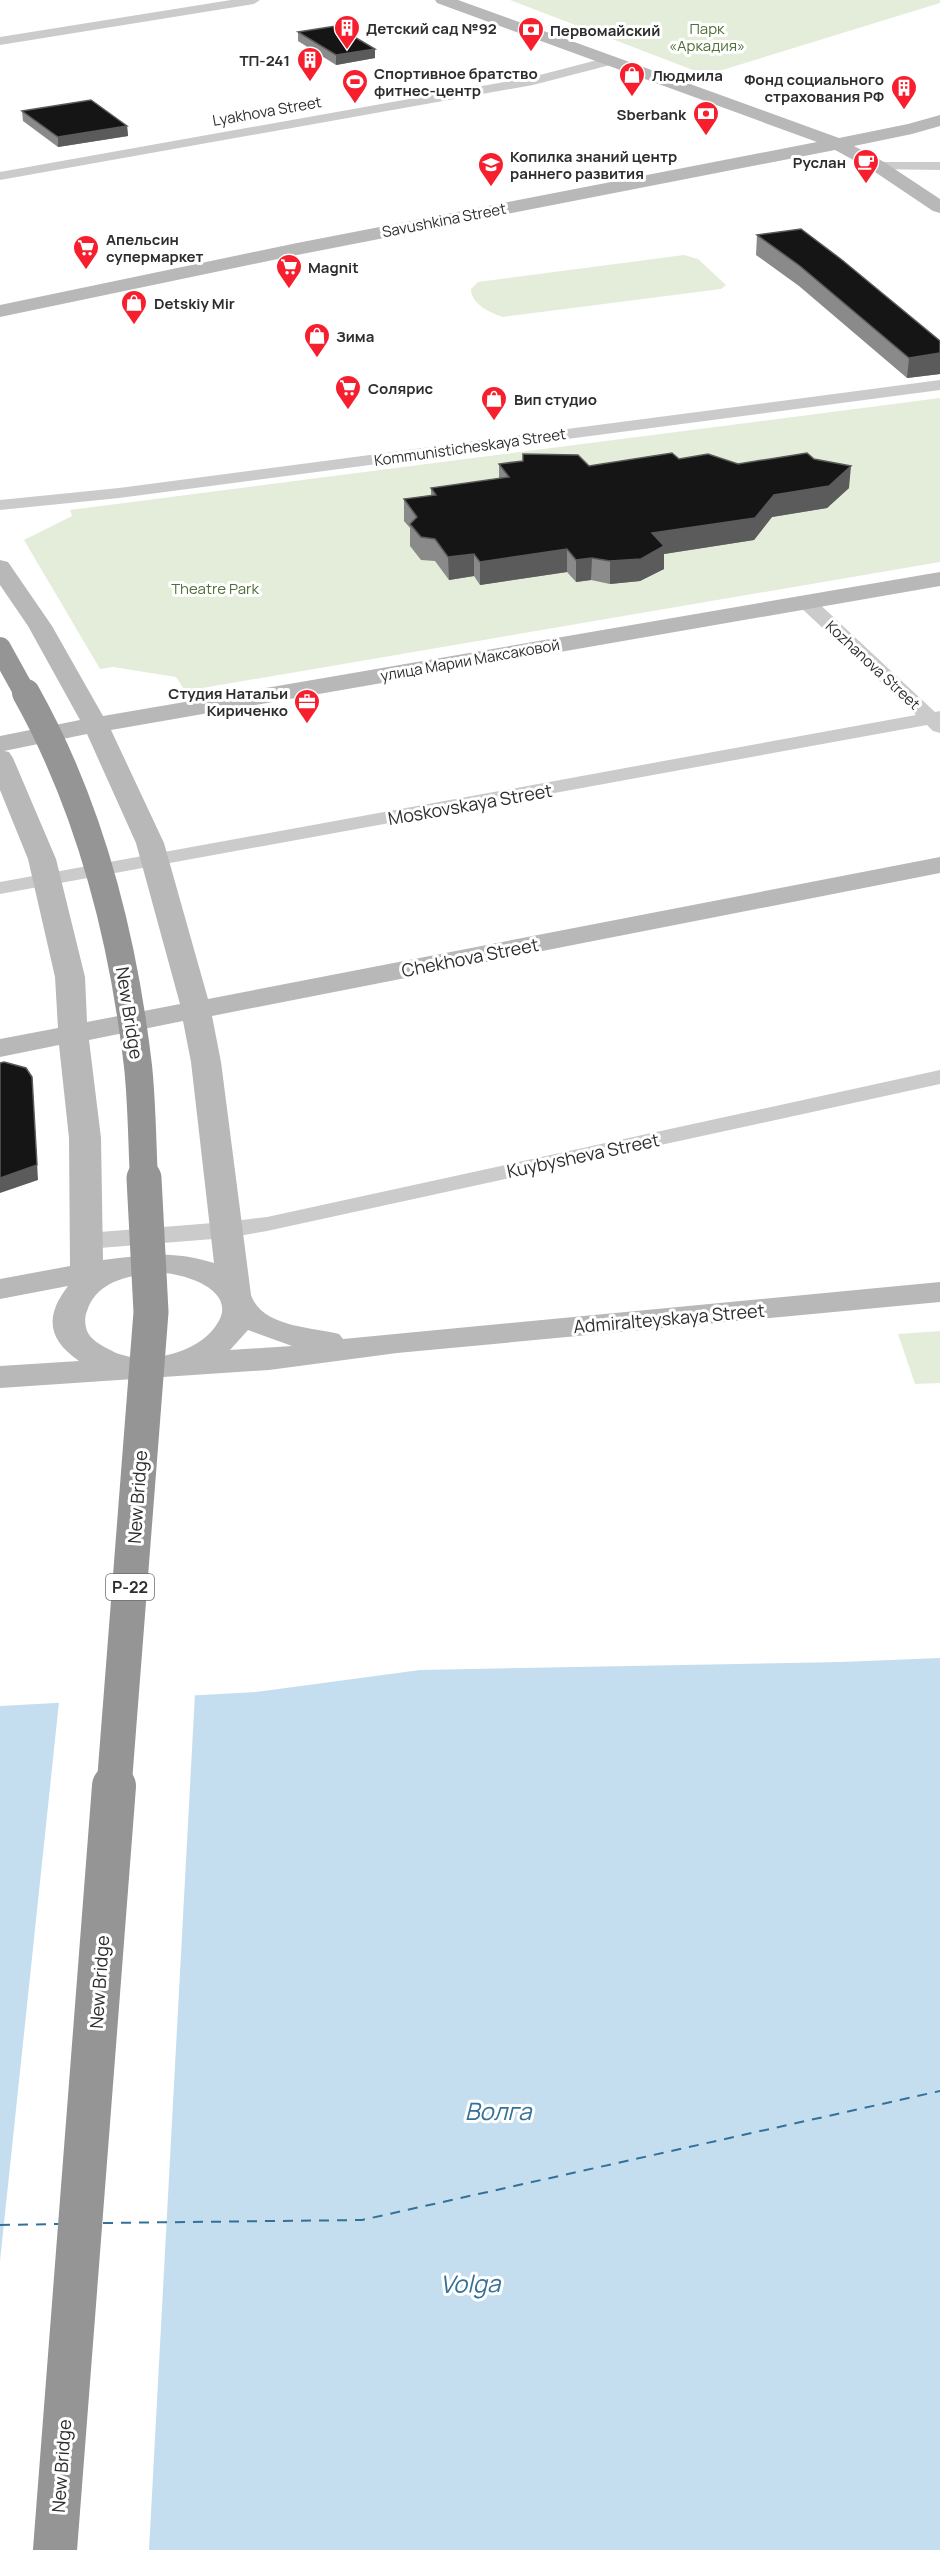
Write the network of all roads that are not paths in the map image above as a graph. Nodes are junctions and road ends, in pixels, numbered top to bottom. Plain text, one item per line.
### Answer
1 (254, 0) edge
2 (444, 0) edge
3 (0, 41) edge
4 (609, 61) junction
5 (940, 120) edge
6 (836, 143) junction
7 (878, 166) junction
8 (940, 166) edge
9 (0, 176) edge
10 (940, 207) edge
11 (0, 308) edge
12 (940, 385) edge
13 (0, 505) edge
14 (0, 567) edge
15 (940, 579) edge
16 (806, 602) junction
17 (0, 648) edge
18 (937, 721) edge
19 (94, 724) junction
20 (0, 744) edge
21 (0, 758) edge
22 (155, 861) junction
23 (940, 865) edge
24 (46, 880) junction
25 (0, 888) edge
26 (195, 1011) junction
27 (73, 1034) junction
28 (0, 1048) edge
29 (940, 1077) edge
30 (226, 1230) junction
31 (87, 1266) junction
32 (0, 1289) edge
33 (940, 1292) edge
34 (236, 1301) junction
35 (398, 1343) junction
36 (162, 1366) junction
37 (0, 1377) edge
38 (54, 2550) edge

1 - 3 street
2 - 4 main road
4 - 6 main road
4 - 9 street, Lyakhova Street
5 - 6 main road, Savushkina Street
6 - 7 main road
6 - 11 main road, Savushkina Street
7 - 8 street
7 - 10 main road
12 - 13 street, Kommunisticheskaya Street
14 - 19 main road
15 - 16 main road, улица Марии Максаковой
16 - 18 street, Kozhanova Street
16 - 19 main road, улица Марии Максаковой
17 - 38 highway, New Bridge / Р-22, bridge
18 - 22 street, Moskovskaya Street
19 - 20 main road, улица Марии Максаковой
19 - 22 main road
21 - 24 main road
22 - 24 street, Moskovskaya Street
22 - 26 main road
23 - 26 main road, Chekhova Street
24 - 25 street, Moskovskaya Street
24 - 27 main road
26 - 27 main road, Chekhova Street
26 - 30 main road
27 - 28 main road, Chekhova Street
27 - 31 main road
29 - 30 street, Kuybysheva Street
30 - 31 street, Kuybysheva Street
30 - 34 main road
31 - 32 main road
31 - 34 main road
31 - 36 main road
33 - 35 main road, Admiralteyskaya Street
34 - 35 main road
34 - 36 main road
35 - 36 main road
36 - 37 main road

